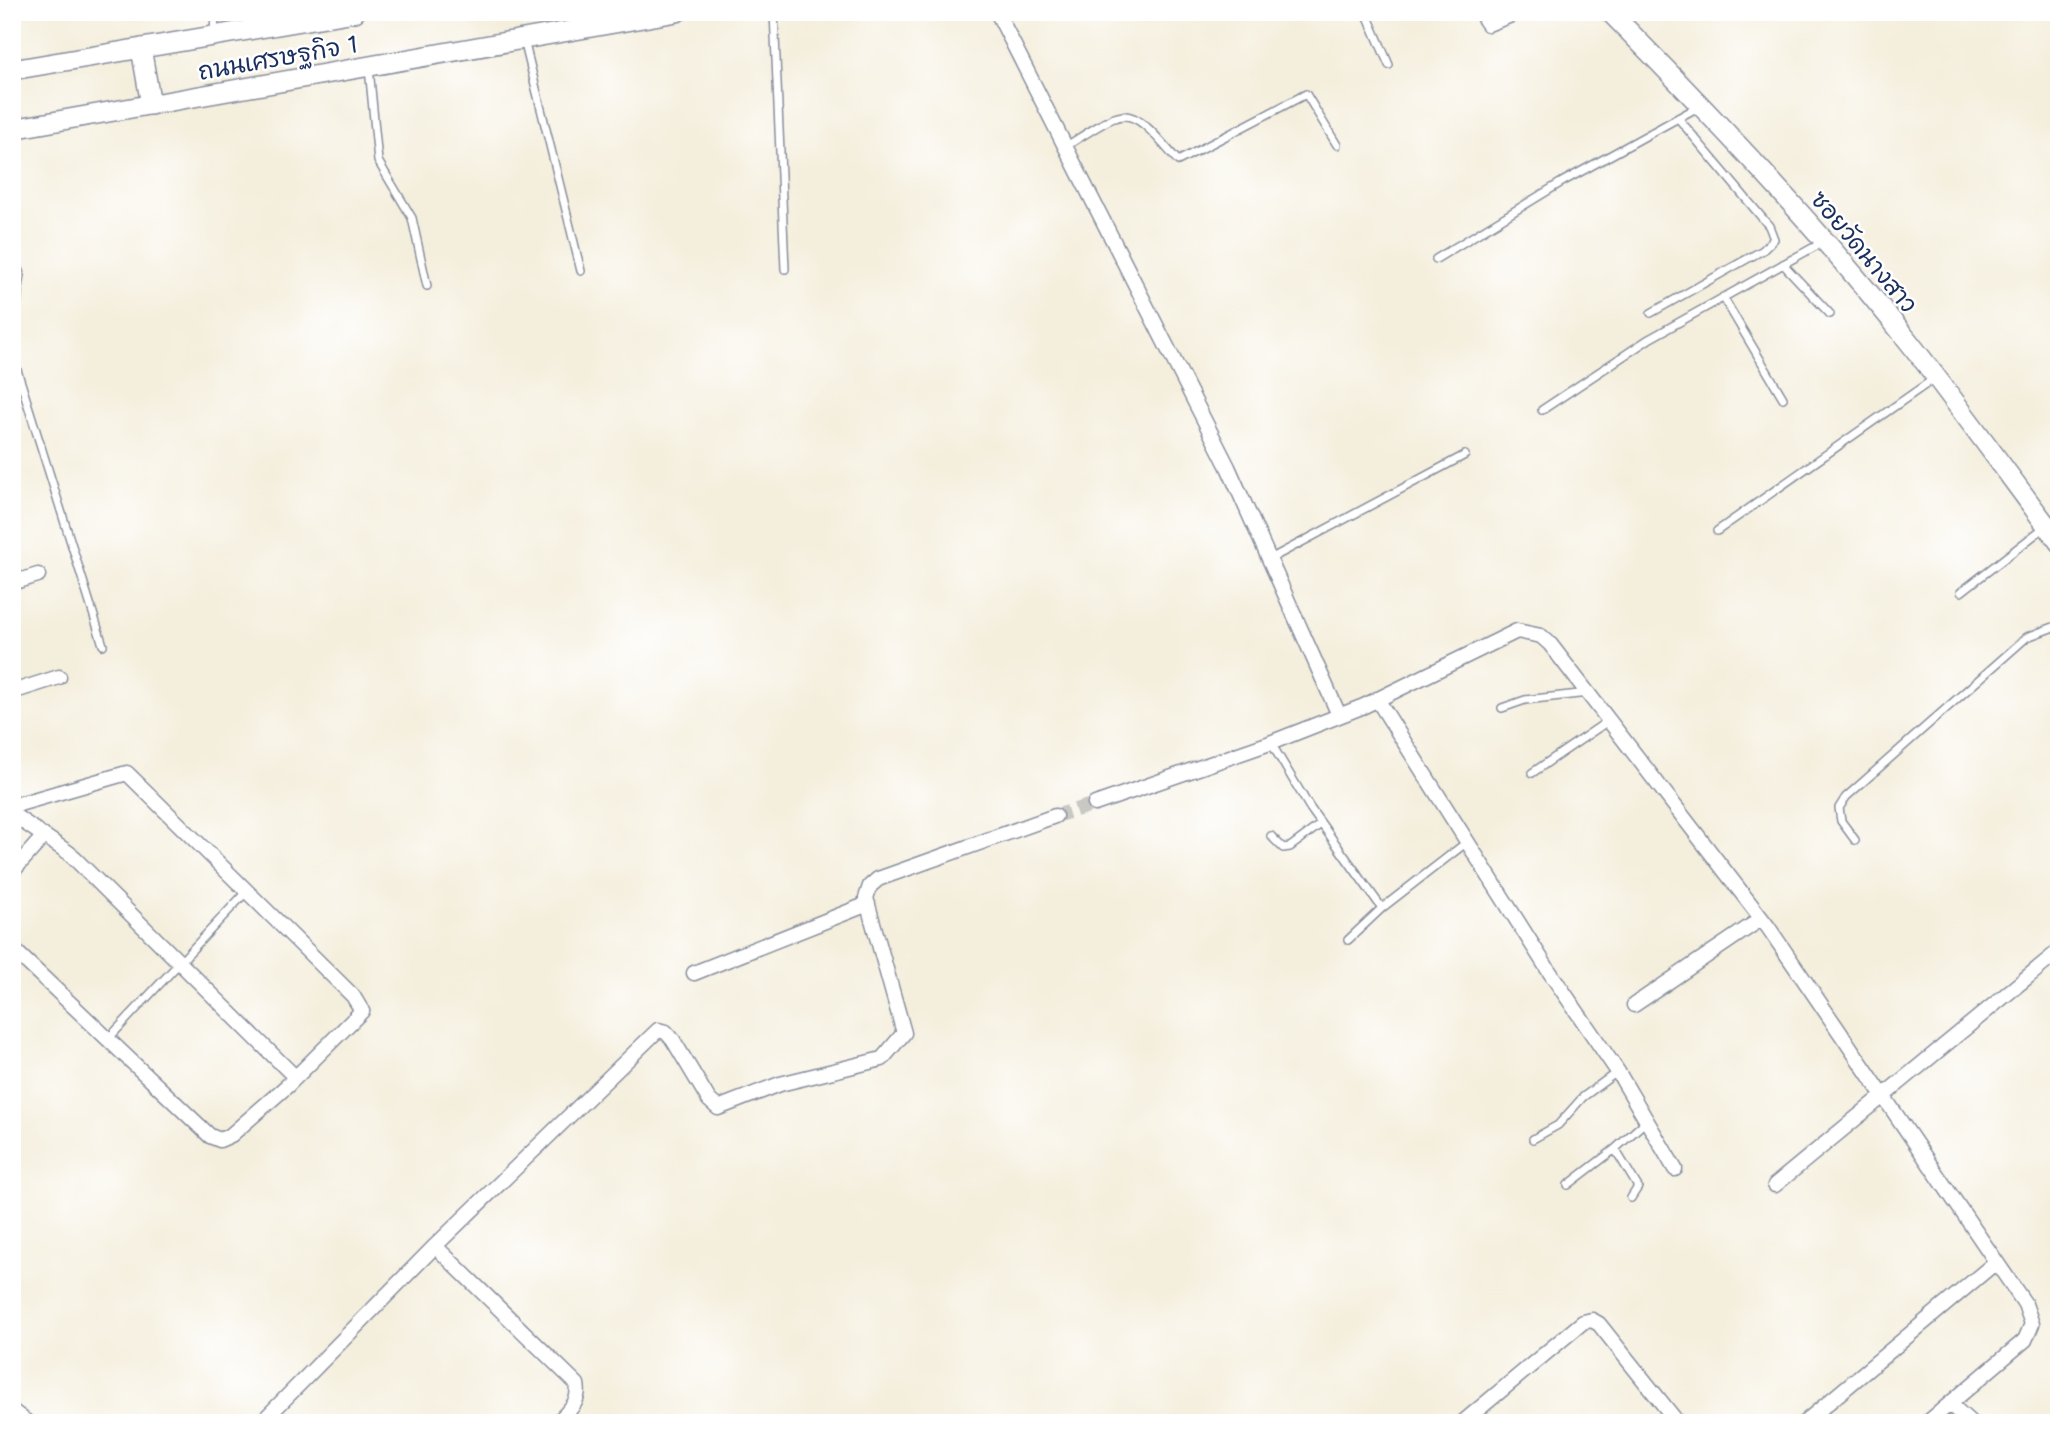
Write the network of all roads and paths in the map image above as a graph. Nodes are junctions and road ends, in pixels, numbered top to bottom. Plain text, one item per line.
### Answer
1 (215, 12) edge
2 (355, 12) edge
3 (677, 12) edge
4 (774, 12) edge
5 (997, 12) edge
6 (1366, 12) edge
7 (1480, 12) edge
8 (1519, 12) edge
9 (1609, 12) edge
10 (214, 36) junction
11 (523, 39) junction
12 (141, 48) junction
13 (1389, 65) dead end
14 (369, 67) junction
15 (12, 70) edge
16 (1701, 105) junction
17 (150, 106) junction
18 (1678, 118) junction
19 (12, 129) edge
20 (1337, 145) dead end
21 (1064, 147) junction
22 (12, 240) edge
23 (1824, 241) junction
24 (1436, 259) dead end
25 (1783, 264) junction
26 (785, 269) dead end
27 (581, 271) dead end
28 (427, 286) dead end
29 (1723, 297) junction
30 (1651, 313) dead end
31 (1830, 314) dead end
32 (12, 352) edge
33 (1936, 378) junction
34 (1783, 398) dead end
35 (1542, 410) dead end
36 (1465, 455) dead end
37 (2046, 526) junction
38 (1717, 531) dead end
39 (2059, 542) edge
40 (1270, 559) junction
41 (38, 575) dead end
42 (12, 583) edge
43 (1961, 592) dead end
44 (2059, 625) edge
45 (103, 645) dead end
46 (60, 677) dead end
47 (12, 692) edge
48 (1589, 693) junction
49 (1377, 699) junction
50 (1502, 708) dead end
51 (1339, 715) junction
52 (1608, 721) junction
53 (1270, 743) junction
54 (1532, 773) dead end
55 (1095, 804) tunnel mouth
56 (12, 806) edge
57 (12, 814) edge
58 (1055, 816) tunnel mouth
59 (1321, 824) junction
60 (44, 836) junction
61 (1271, 836) dead end
62 (1854, 839) dead end
63 (1467, 842) junction
64 (12, 872) edge
65 (247, 891) junction
66 (868, 904) junction
67 (1382, 908) junction
68 (1761, 919) junction
69 (1348, 940) dead end
70 (12, 948) edge
71 (2059, 951) edge
72 (180, 963) junction
73 (694, 973) dead end
74 (1634, 1005) dead end
75 (109, 1038) junction
76 (1618, 1072) junction
77 (295, 1077) junction
78 (1883, 1096) junction
79 (1645, 1122) junction
80 (1533, 1139) dead end
81 (1615, 1149) junction
82 (1675, 1169) dead end
83 (1568, 1185) dead end
84 (1775, 1185) dead end
85 (1632, 1198) dead end
86 (435, 1247) junction
87 (1996, 1262) junction
88 (1950, 1404) junction
89 (12, 1414) edge
90 (24, 1423) edge
91 (261, 1423) edge
92 (557, 1423) edge
93 (1462, 1423) edge
94 (1678, 1423) edge
95 (1804, 1423) edge
96 (1927, 1423) edge
97 (1971, 1423) edge

1 - 10 lane
2 - 10 main road, ถนนเศรษฐกิจ 1
3 - 11 main road, ถนนเศรษฐกิจ 1
4 - 26 lane
5 - 21 street
6 - 13 lane
7 - 8 street
9 - 16 main road, ซอยวัดนางสาว
10 - 12 main road, ถนนเศรษฐกิจ 1
11 - 14 main road, ถนนเศรษฐกิจ 1
11 - 27 lane
12 - 15 main road, ถนนเศรษฐกิจ 1
12 - 17 main road
14 - 17 main road, ถนนเศรษฐกิจ 1
14 - 28 lane
16 - 18 lane
16 - 23 main road, ซอยวัดนางสาว
17 - 19 main road, ถนนเศรษฐกิจ 1
18 - 24 lane
18 - 30 lane
20 - 21 lane
21 - 40 street
22 - 32 lane
23 - 25 lane
23 - 33 main road, ซอยวัดนางสาว
25 - 29 lane
25 - 31 lane
29 - 34 lane
29 - 35 lane
32 - 45 lane
33 - 37 main road, ซอยวัดนางสาว
33 - 38 lane
36 - 40 lane
37 - 39 main road, ซอยวัดนางสาว
37 - 43 lane
40 - 51 street
41 - 42 street
44 - 62 lane
46 - 47 street
48 - 49 street
48 - 50 lane
48 - 52 street
49 - 51 street
49 - 63 street
51 - 53 street
52 - 54 lane
52 - 68 street
53 - 55 street
53 - 59 lane
56 - 65 street
57 - 60 street
58 - 66 street
59 - 61 lane
59 - 67 lane
60 - 64 street
60 - 72 street
63 - 67 lane
63 - 76 street
65 - 72 lane
65 - 77 street
66 - 73 street
66 - 86 street
67 - 69 lane
68 - 74 street
68 - 78 street
70 - 75 street
71 - 78 street
72 - 75 lane
72 - 77 street
75 - 77 street
76 - 79 street
76 - 80 lane
78 - 84 street
78 - 87 street
79 - 81 lane
79 - 82 street
81 - 83 lane
81 - 85 lane
86 - 91 street
86 - 92 street
87 - 88 street
87 - 95 street
88 - 96 street
88 - 97 street
89 - 90 main road
93 - 94 street

